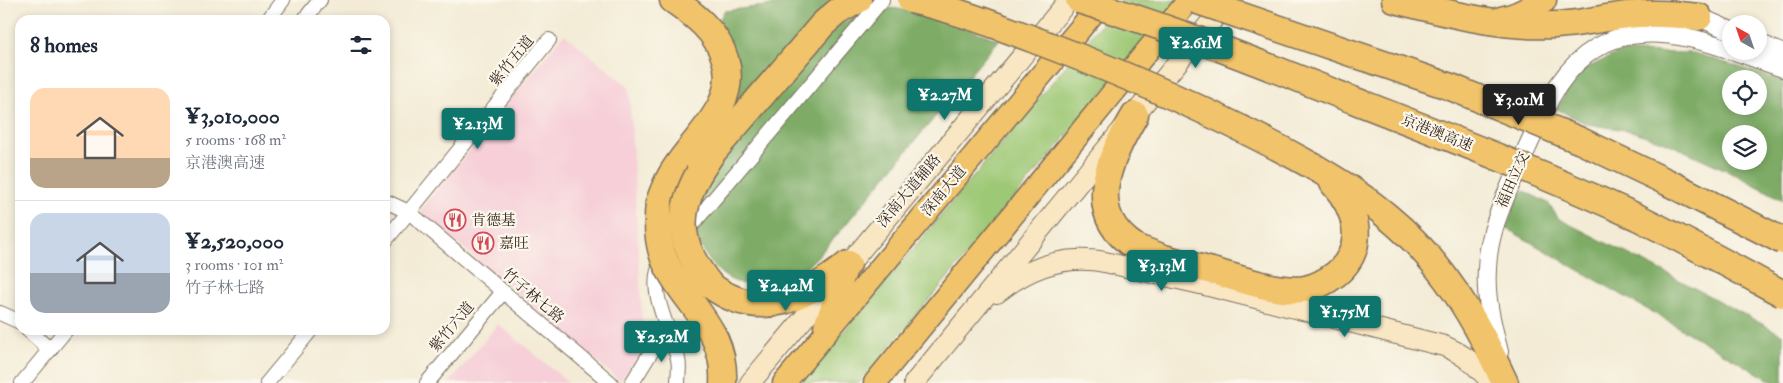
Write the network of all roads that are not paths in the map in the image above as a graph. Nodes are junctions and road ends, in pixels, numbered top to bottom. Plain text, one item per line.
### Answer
1 (283, 0) edge
2 (320, 0) edge
3 (673, 0) edge
4 (882, 0) edge
5 (911, 0) edge
6 (1069, 0) edge
7 (1079, 0) edge
8 (1104, 0) edge
9 (1188, 0) edge
10 (1195, 0) edge
11 (1229, 0) edge
12 (1395, 0) edge
13 (1543, 0) edge
14 (1671, 0) edge
15 (847, 6) edge
16 (272, 15) edge
17 (308, 15) edge
18 (1699, 17) junction
19 (1493, 22) junction
20 (1722, 27) edge
21 (549, 40) dead end
22 (1722, 47) edge
23 (1768, 47) edge
24 (1783, 54) edge
25 (1760, 60) edge
26 (1783, 68) edge
27 (1135, 115) junction
28 (1316, 168) junction
29 (390, 202) edge
30 (409, 212) junction
31 (390, 235) edge
32 (1783, 241) edge
33 (1132, 257) junction
34 (848, 264) junction
35 (1208, 278) junction
36 (503, 292) junction
37 (1783, 294) edge
38 (0, 313) edge
39 (969, 316) junction
40 (15, 319) edge
41 (667, 326) junction
42 (34, 335) edge
43 (62, 335) edge
44 (307, 335) edge
45 (814, 347) junction
46 (50, 350) junction
47 (22, 383) edge
48 (267, 383) edge
49 (427, 383) edge
50 (611, 383) edge
51 (632, 383) edge
52 (678, 383) edge
53 (723, 383) edge
54 (750, 383) edge
55 (784, 383) edge
56 (875, 383) edge
57 (914, 383) edge
58 (1492, 383) edge
59 (1505, 383) edge

1 - 16 street
2 - 17 street
3 - 53 highway, bridge
4 - 41 street
5 - 28 highway, bridge
6 - 34 main road, 深南大道辅路
7 - 37 highway, 京港澳高速, bridge
8 - 45 main road, 深南大道
9 - 56 main road
10 - 32 highway, bridge
11 - 27 main road
12 - 19 highway
13 - 19 highway
14 - 18 main road
15 - 34 highway, bridge
18 - 19 highway
18 - 20 street
21 - 30 street, 紫竹五道
22 - 59 street, 福田立交
23 - 24 street
25 - 26 street
27 - 33 highway
27 - 39 main road
28 - 35 highway
28 - 59 highway
29 - 30 street, 竹子林七路
30 - 31 street, 紫竹五道
30 - 36 street, 竹子林七路
33 - 35 highway, bridge
33 - 39 main road
34 - 45 main road
34 - 54 main road, 深南大道辅路
35 - 58 main road
36 - 49 street, 紫竹六道
36 - 50 street, 竹子林七路
38 - 40 street
39 - 57 main road
41 - 51 street
41 - 52 street
42 - 46 street
43 - 46 street
44 - 48 street
45 - 55 main road, 深南大道
46 - 47 street

